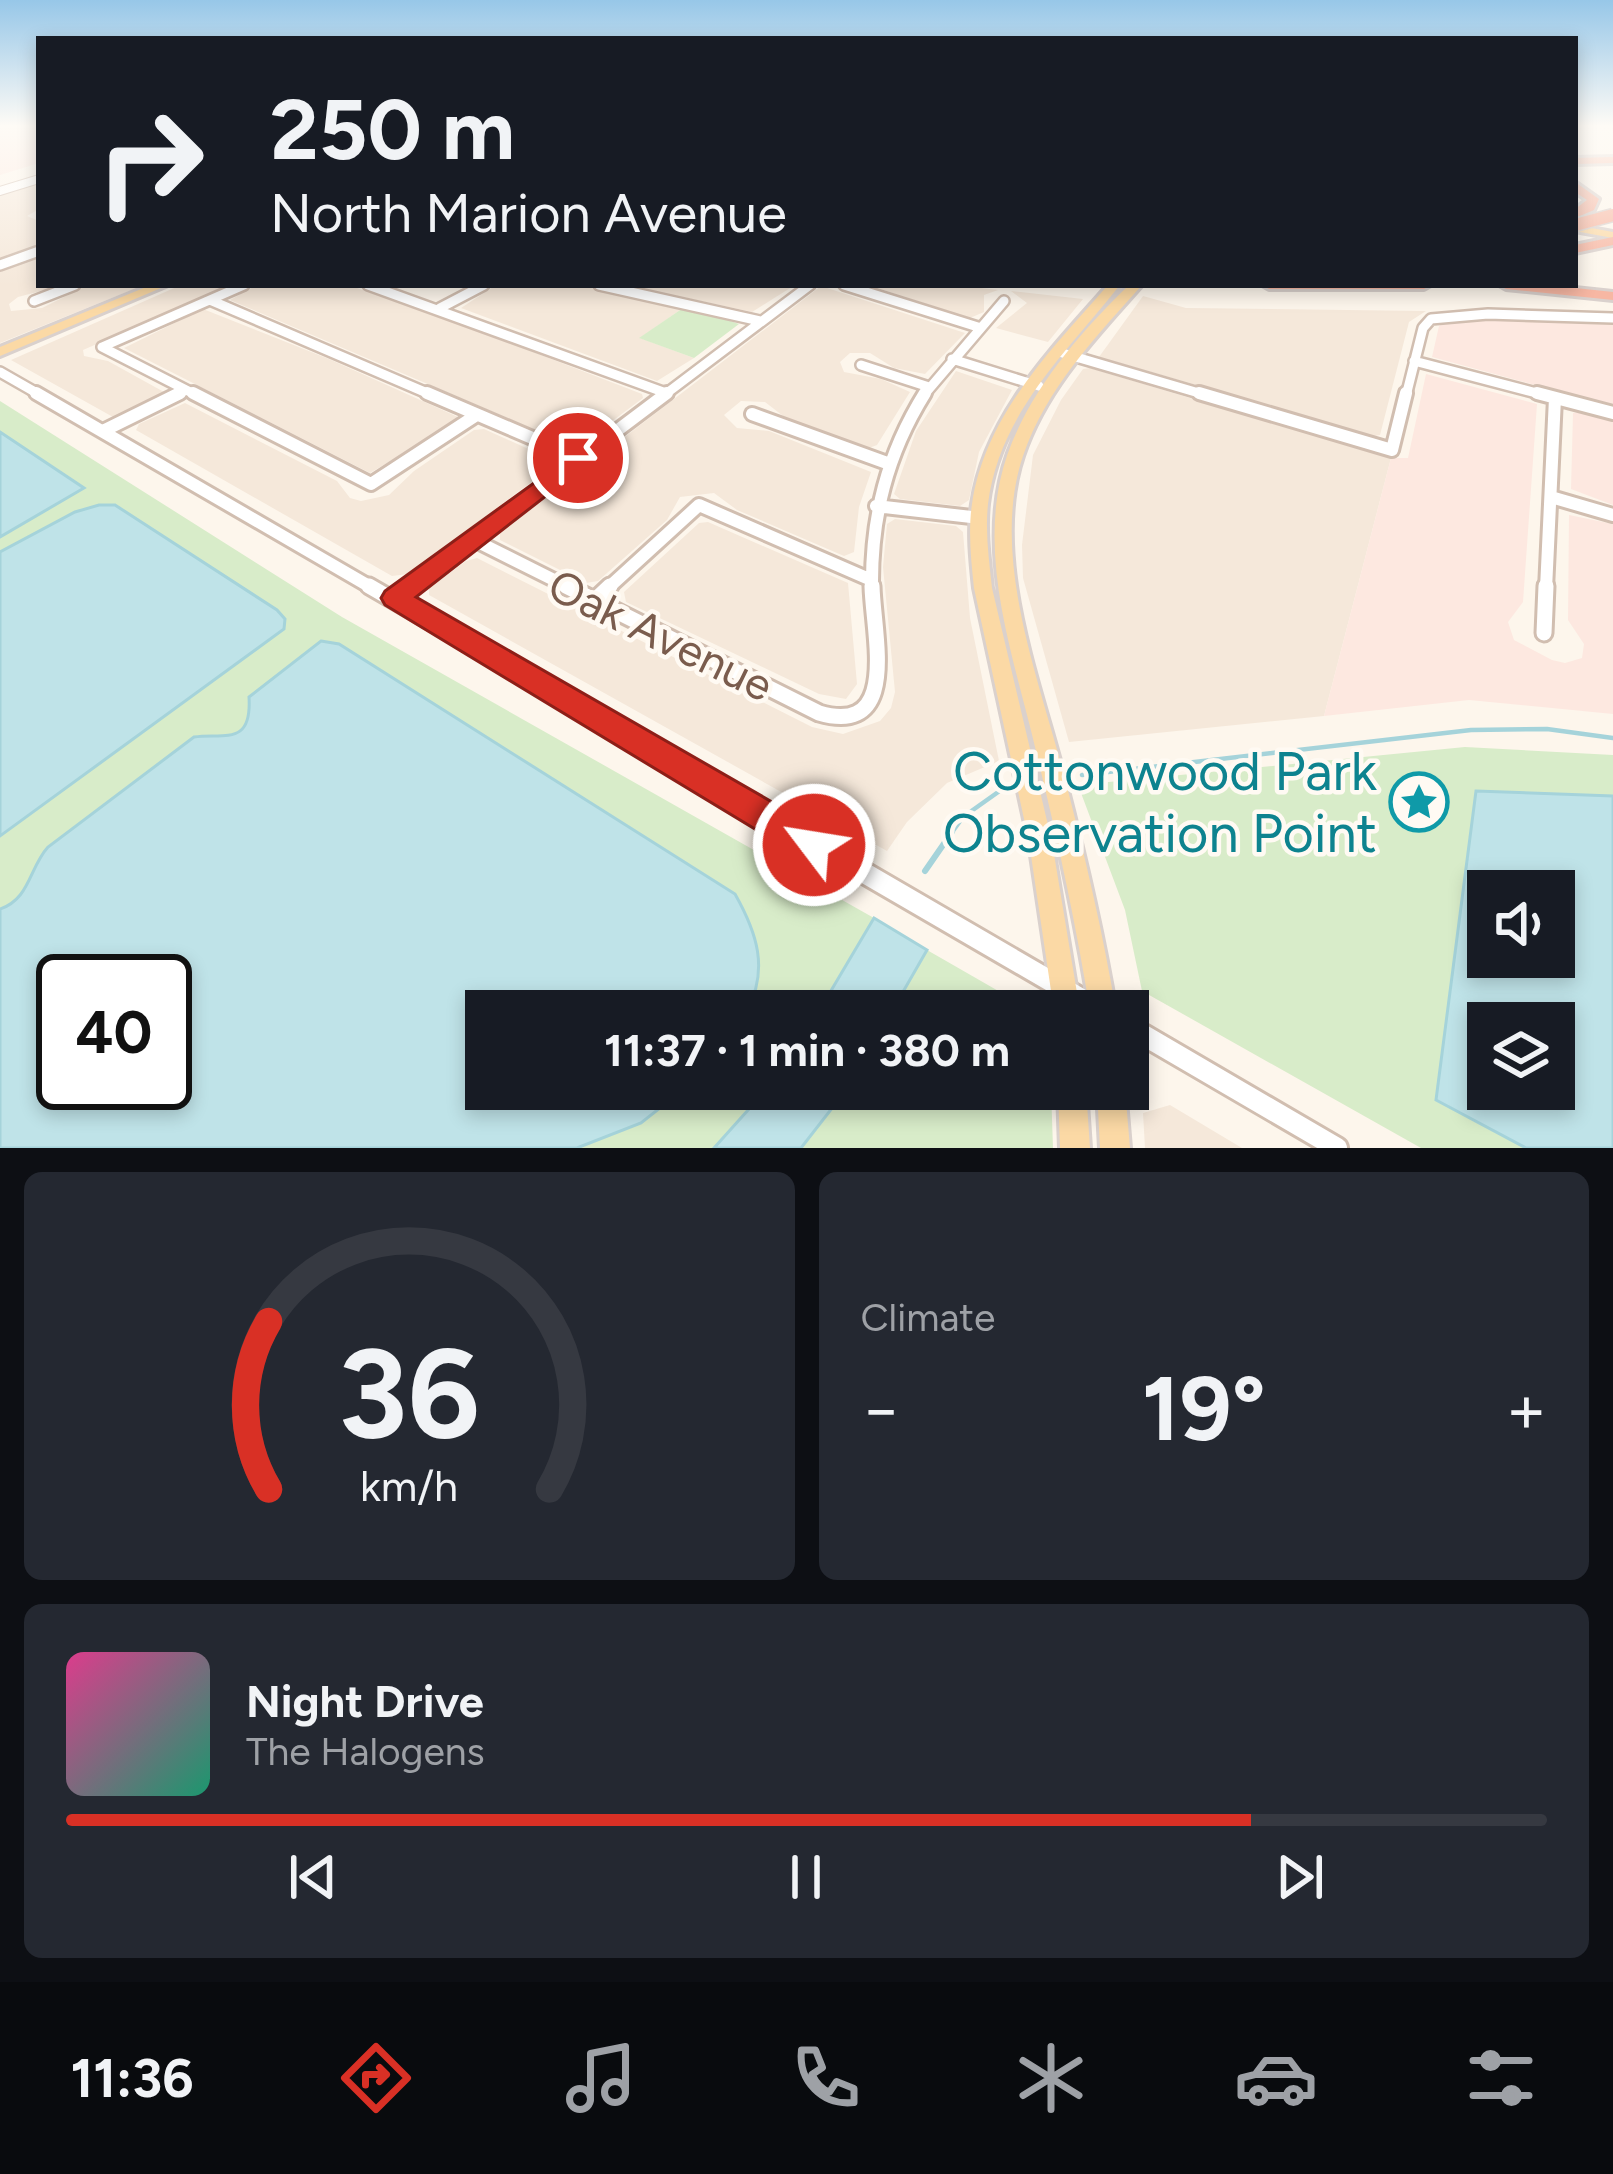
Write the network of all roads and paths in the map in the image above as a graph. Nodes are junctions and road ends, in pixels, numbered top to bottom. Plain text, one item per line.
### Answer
1 (36, 179) edge
2 (1578, 188) edge
3 (0, 191) edge
4 (1578, 219) edge
5 (1578, 220) edge
6 (1578, 220) edge
7 (1613, 230) edge
8 (1582, 247) edge
9 (36, 252) edge
10 (0, 266) edge
11 (67, 288) edge
12 (155, 288) edge
13 (237, 288) edge
14 (377, 288) edge
15 (478, 288) edge
16 (612, 288) edge
17 (806, 288) edge
18 (854, 288) edge
19 (1112, 288) edge
20 (1133, 288) edge
21 (1535, 288) edge
22 (1613, 296) edge
23 (210, 300) junction
24 (34, 301) dead end
25 (1004, 301) dead end
26 (440, 308) junction
27 (1613, 318) edge
28 (760, 321) junction
29 (981, 328) junction
30 (0, 352) edge
31 (1067, 354) junction
32 (952, 359) junction
33 (1414, 362) junction
34 (861, 365) dead end
35 (0, 372) edge
36 (929, 387) junction
37 (1041, 387) junction
38 (186, 390) junction
39 (665, 393) junction
40 (1555, 398) junction
41 (1613, 413) edge
42 (752, 414) dead end
43 (475, 416) junction
44 (103, 431) junction
45 (578, 458) junction
46 (887, 464) junction
47 (1551, 497) junction
48 (876, 506) junction
49 (1613, 515) edge
50 (980, 518) junction
51 (472, 539) junction
52 (869, 579) junction
53 (395, 598) junction
54 (593, 602) junction
55 (1013, 616) junction
56 (1544, 633) dead end
57 (1049, 990) edge
58 (1064, 990) edge
59 (1099, 990) edge
60 (1149, 1038) edge
61 (1073, 1110) edge
62 (1112, 1110) edge
63 (1075, 1148) edge
64 (1115, 1148) edge
65 (1337, 1148) edge

1 - 3 street
2 - 4 highway
5 - 7 highway
6 - 7 highway, bridge
7 - 8 highway
9 - 10 street
11 - 24 street
12 - 30 main road
13 - 23 street
14 - 26 street
15 - 26 street
16 - 28 street
17 - 28 street
18 - 29 street
19 - 31 main road
20 - 31 main road
21 - 22 highway
23 - 38 street
23 - 43 street
25 - 29 street
26 - 39 street
27 - 33 street
28 - 39 street
29 - 32 street
31 - 33 street
31 - 37 main road
32 - 36 street
32 - 37 street
33 - 40 street
34 - 36 street
35 - 44 street
36 - 46 street
37 - 50 main road
37 - 55 main road
38 - 43 street
38 - 44 street
39 - 45 street
40 - 41 street
40 - 47 street
42 - 46 street
43 - 45 street
44 - 53 street
45 - 51 street
46 - 48 street
47 - 49 street
47 - 56 street
48 - 50 street
48 - 52 street
50 - 55 main road
50 - 58 main road
51 - 53 street
51 - 54 street, Oak Avenue
52 - 54 street
52 - 54 street, Oak Avenue
53 - 57 street
55 - 59 main road
60 - 65 street
61 - 63 main road
62 - 64 main road

